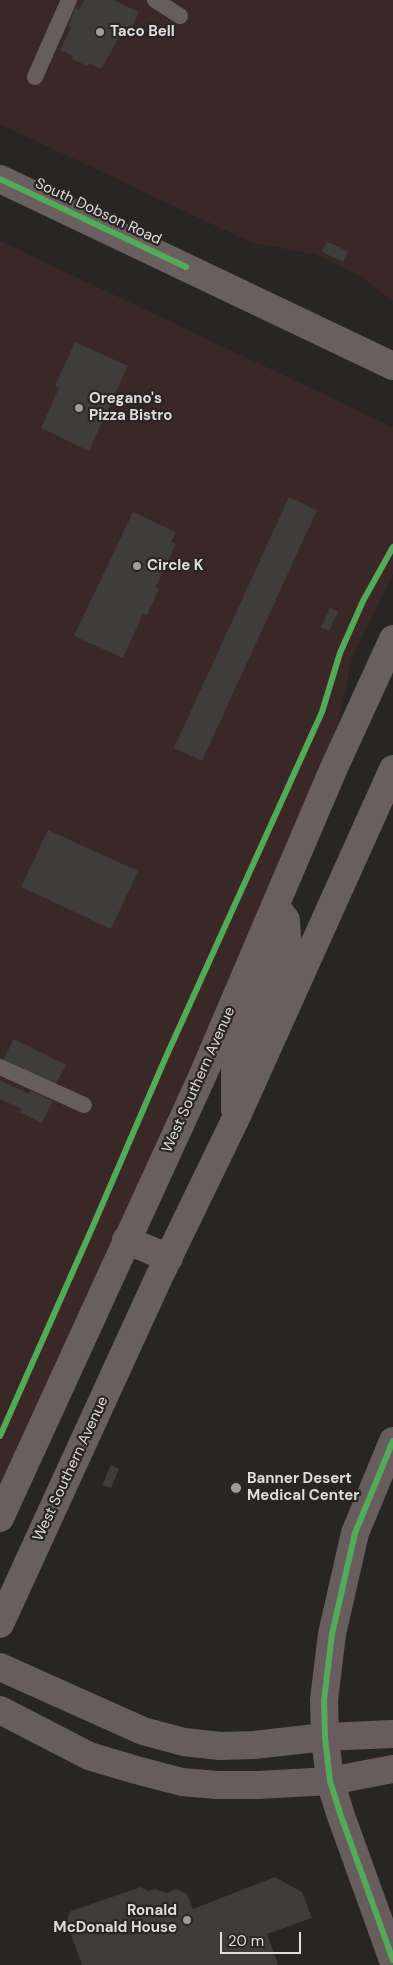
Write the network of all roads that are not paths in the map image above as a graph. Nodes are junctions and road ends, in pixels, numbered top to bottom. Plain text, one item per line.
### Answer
1 (69, 0) edge
2 (155, 0) edge
3 (180, 16) dead end
4 (35, 77) dead end
5 (0, 179) edge
6 (393, 366) edge
7 (393, 639) edge
8 (393, 769) edge
9 (275, 906) junction
10 (0, 1067) edge
11 (84, 1105) dead end
12 (236, 1118) junction
13 (126, 1240) junction
14 (169, 1258) junction
15 (393, 1441) edge
16 (0, 1518) edge
17 (0, 1624) edge
18 (0, 1668) edge
19 (0, 1710) edge
20 (393, 1734) edge
21 (325, 1738) junction
22 (393, 1768) edge
23 (330, 1781) junction
24 (393, 1960) edge

1 - 4 lane
2 - 3 lane
5 - 6 main road, South Dobson Road
7 - 9 main road, West Southern Avenue
8 - 12 main road, West Southern Avenue
9 - 12 main road
9 - 13 main road, West Southern Avenue
10 - 11 lane
12 - 14 main road, West Southern Avenue
13 - 14 main road
13 - 16 main road, West Southern Avenue
14 - 17 main road, West Southern Avenue
15 - 21 street
18 - 21 street
19 - 23 street
20 - 21 street
21 - 23 street
22 - 23 street
23 - 24 street

